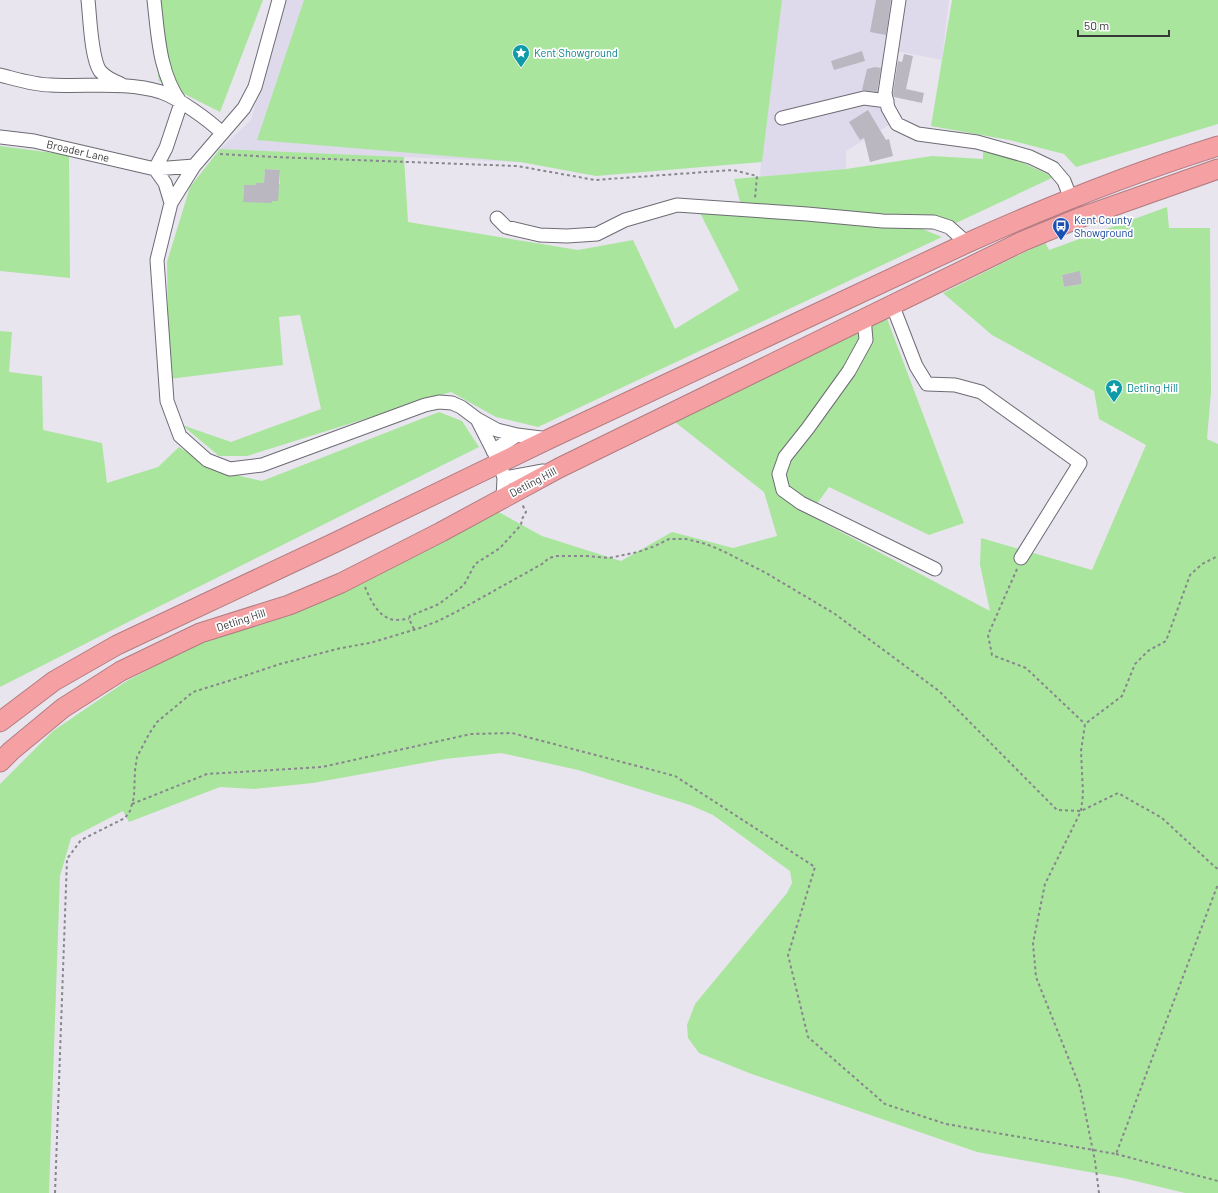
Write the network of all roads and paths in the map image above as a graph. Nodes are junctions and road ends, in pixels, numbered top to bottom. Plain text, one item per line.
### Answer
1 (88, 0) edge
2 (154, 0) edge
3 (279, 0) edge
4 (899, 0) edge
5 (0, 75) edge
6 (126, 86) junction
7 (887, 101) junction
8 (181, 103) junction
9 (782, 118) dead end
10 (222, 133) junction
11 (0, 137) edge
12 (1218, 146) edge
13 (205, 153) junction
14 (194, 166) junction
15 (1218, 168) edge
16 (155, 169) junction
17 (1071, 198) junction
18 (171, 203) junction
19 (755, 210) junction
20 (497, 218) dead end
21 (967, 243) junction
22 (892, 304) junction
23 (864, 318) junction
24 (477, 419) junction
25 (517, 435) junction
26 (549, 439) junction
27 (503, 476) junction
28 (1218, 556) edge
29 (1021, 558) joint
30 (935, 569) dead end
31 (359, 574) junction
32 (409, 619) junction
33 (414, 629) junction
34 (0, 722) edge
35 (1085, 724) junction
36 (0, 762) edge
37 (132, 804) junction
38 (1081, 811) junction
39 (1218, 869) edge
40 (1218, 884) edge
41 (1093, 1150) junction
42 (1116, 1154) junction
43 (1218, 1181) edge
44 (55, 1193) edge
45 (1099, 1193) edge

1 - 6 street
2 - 8 street
3 - 10 street
4 - 7 street
5 - 6 street
6 - 8 street
7 - 9 street
7 - 17 street
8 - 10 street
8 - 16 street
10 - 13 street
11 - 16 street, Broader Lane
12 - 17 highway, Detling Hill
13 - 14 street
13 - 19 path
14 - 16 street, Broader Lane
14 - 18 street
15 - 22 highway, Detling Hill
16 - 18 street
17 - 21 highway, Detling Hill
18 - 24 street
19 - 20 street
19 - 21 street
21 - 26 highway, Detling Hill
22 - 23 highway, Detling Hill
22 - 29 street
23 - 27 highway, Detling Hill
23 - 30 street
24 - 25 street
24 - 27 street
25 - 26 street
25 - 27 street
26 - 27 highway, Detling Hill
27 - 31 highway, Detling Hill
27 - 32 path
27 - 34 highway, Detling Hill
28 - 35 path
29 - 35 path
31 - 32 path
31 - 36 highway, Detling Hill
32 - 33 path
33 - 37 path
33 - 38 path
35 - 38 path
37 - 41 path
37 - 44 path
38 - 39 path
38 - 41 path
40 - 42 path
41 - 42 path
41 - 45 path
42 - 43 path

